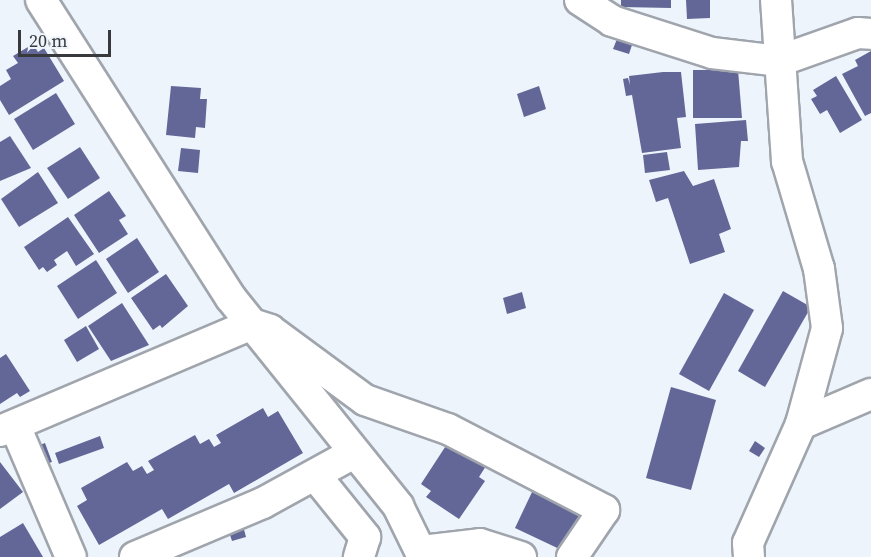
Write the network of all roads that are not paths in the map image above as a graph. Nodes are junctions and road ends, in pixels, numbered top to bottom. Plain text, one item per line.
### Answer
1 (41, 0) edge
2 (580, 0) edge
3 (776, 0) edge
4 (871, 34) edge
5 (779, 61) junction
6 (252, 324) junction
7 (871, 394) edge
8 (801, 424) junction
9 (8, 428) edge
10 (354, 453) junction
11 (322, 482) junction
12 (422, 554) edge
13 (71, 557) edge
14 (135, 557) edge
15 (359, 557) edge
16 (521, 557) edge
17 (572, 557) edge
18 (749, 557) edge

1 - 6 street
2 - 5 street
3 - 5 street
4 - 5 street
5 - 8 street
6 - 9 street
6 - 10 street
6 - 17 street
7 - 8 street
8 - 18 street
9 - 13 street
10 - 11 street
10 - 12 street
11 - 14 street
11 - 15 street
12 - 16 street

